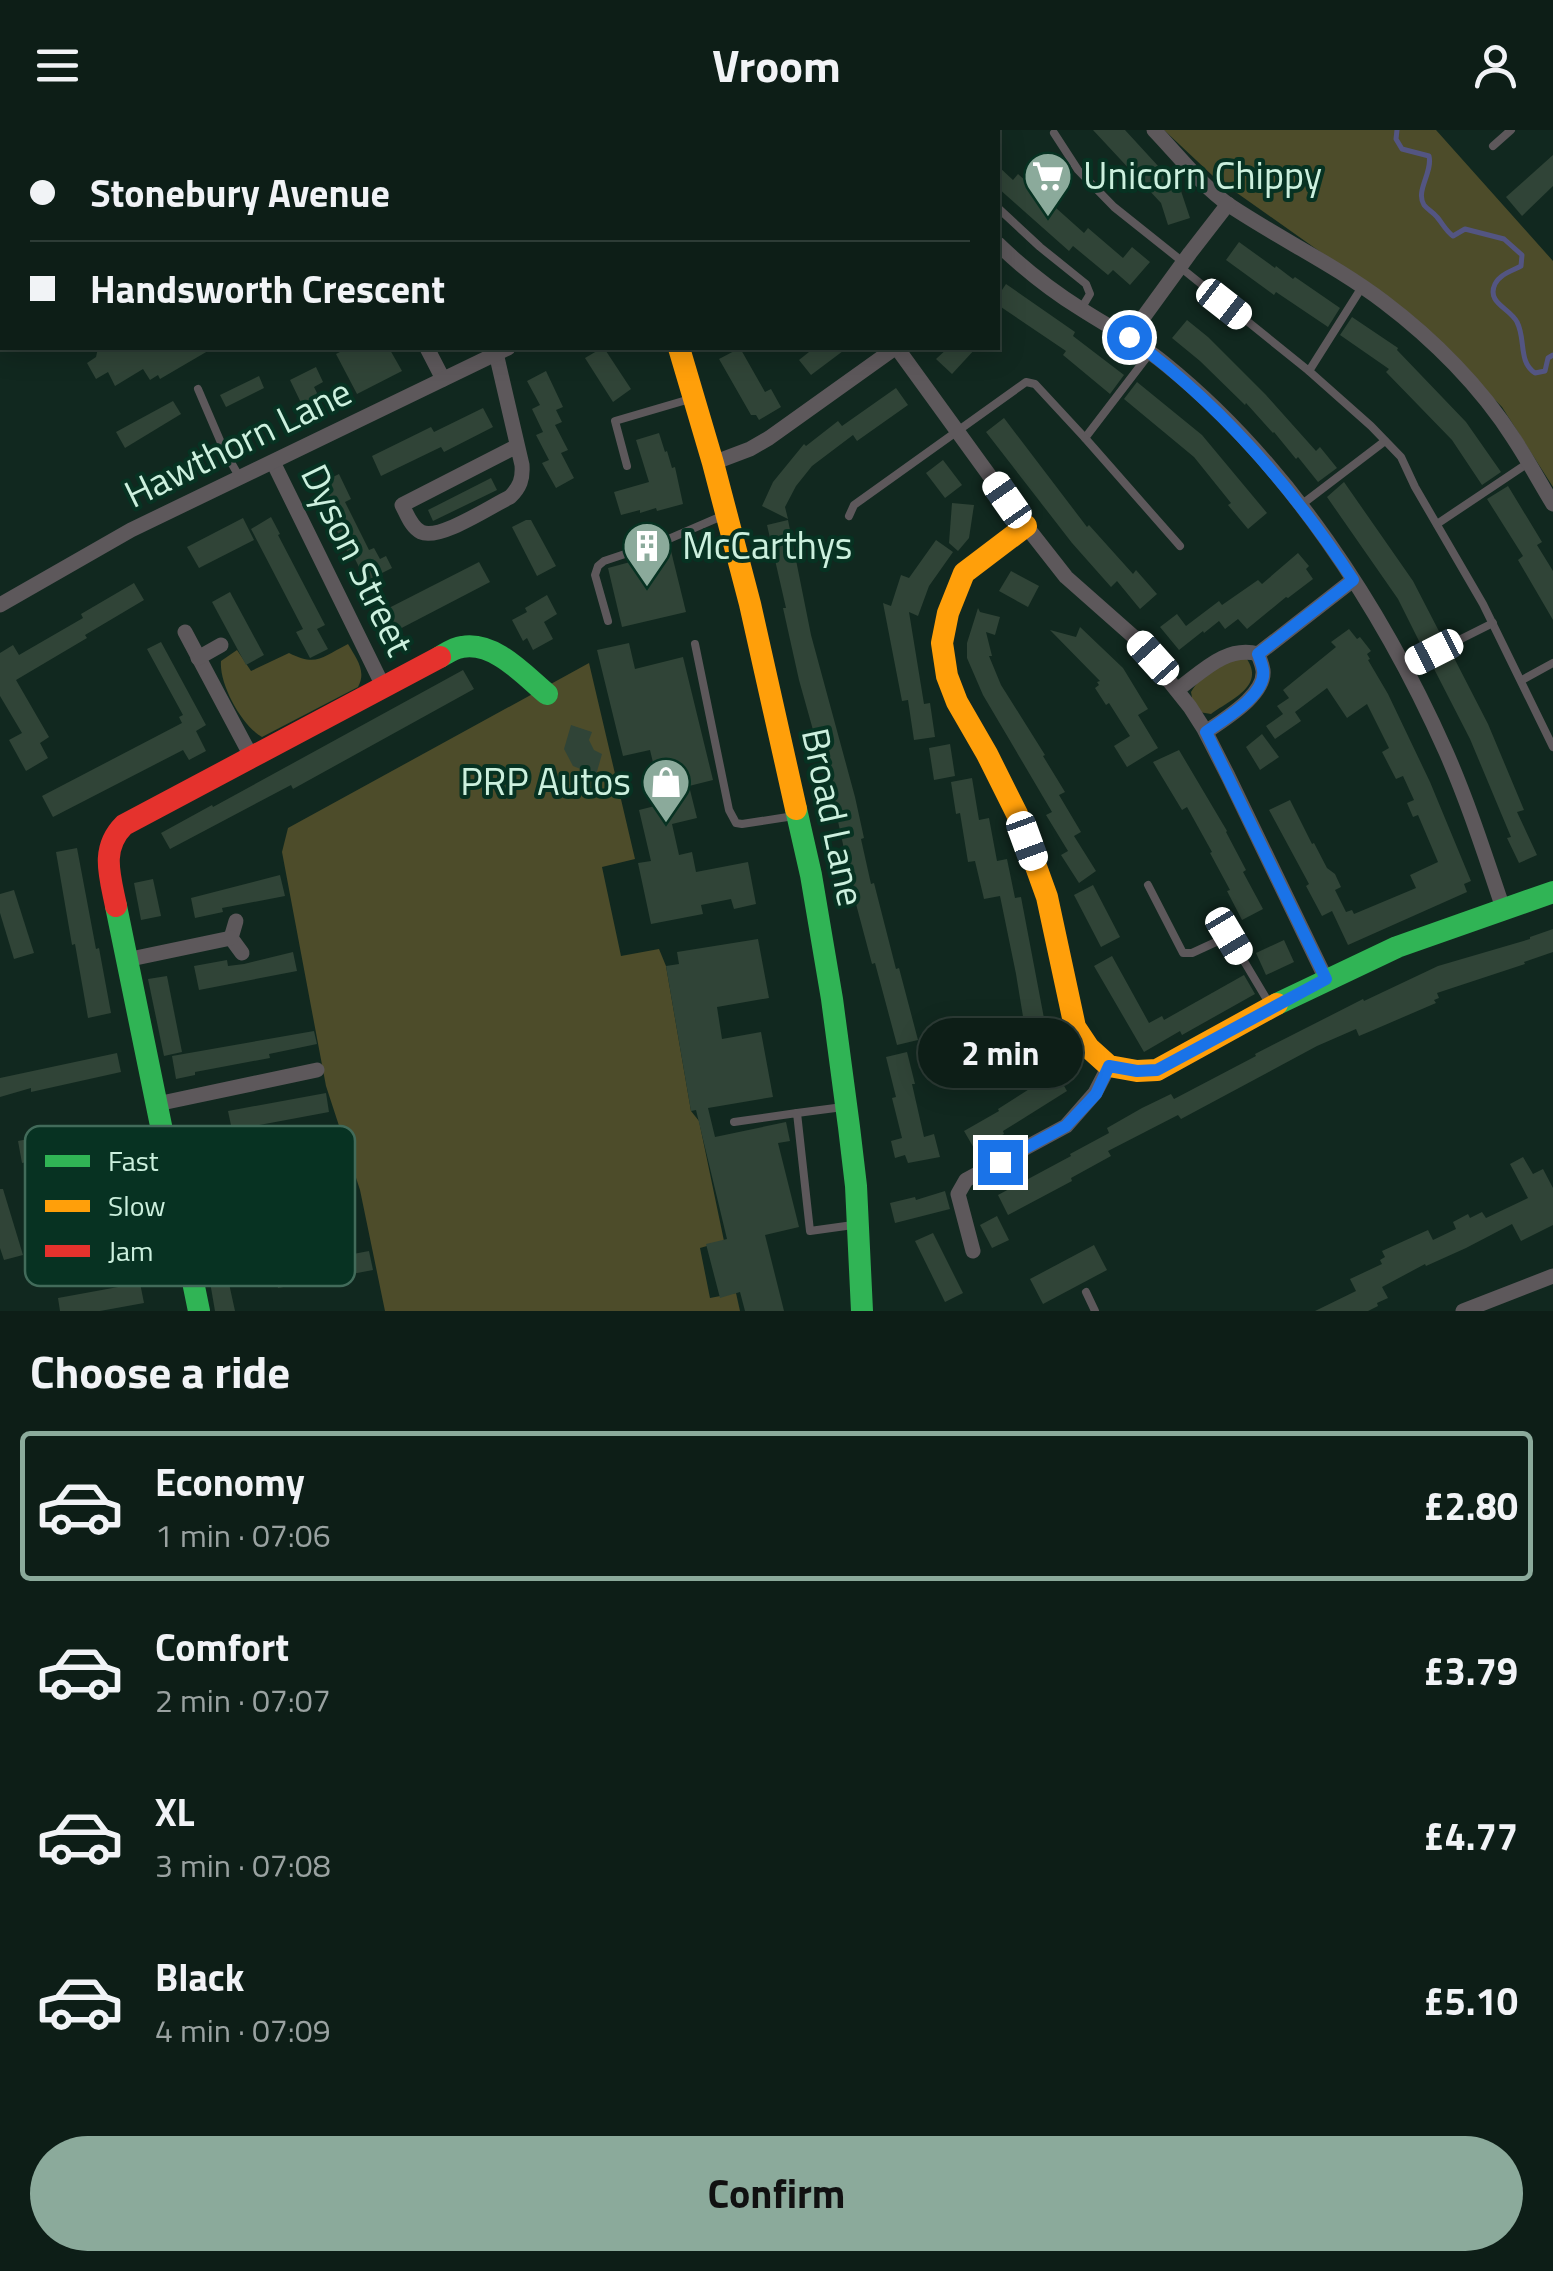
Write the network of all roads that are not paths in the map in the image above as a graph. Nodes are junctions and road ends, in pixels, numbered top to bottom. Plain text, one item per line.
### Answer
1 (1154, 130) edge
2 (1511, 130) edge
3 (1054, 132) dead end
4 (1493, 146) dead end
5 (1228, 204) junction
6 (1000, 210) edge
7 (1000, 250) edge
8 (1181, 264) junction
9 (1362, 287) junction
10 (1080, 309) junction
11 (1129, 337) junction
12 (428, 350) edge
13 (502, 350) edge
14 (680, 350) edge
15 (893, 350) edge
16 (897, 350) edge
17 (1150, 353) junction
18 (1309, 371) junction
19 (443, 379) junction
20 (198, 389) dead end
21 (694, 398) junction
22 (956, 430) junction
23 (1084, 438) junction
24 (1385, 441) junction
25 (518, 446) junction
26 (273, 462) junction
27 (1528, 463) junction
28 (714, 464) junction
29 (627, 466) dead end
30 (240, 478) junction
31 (1553, 504) edge
32 (1300, 506) junction
33 (726, 514) junction
34 (849, 516) dead end
35 (1437, 524) junction
36 (1026, 526) junction
37 (1180, 546) dead end
38 (1353, 580) junction
39 (0, 605) edge
40 (608, 621) dead end
41 (1492, 623) junction
42 (185, 632) dead end
43 (695, 644) dead end
44 (221, 645) dead end
45 (1258, 654) junction
46 (198, 658) junction
47 (1553, 663) edge
48 (1405, 668) junction
49 (1522, 680) junction
50 (382, 686) junction
51 (1177, 690) junction
52 (548, 694) dead end
53 (1206, 732) junction
54 (1553, 747) edge
55 (251, 756) junction
56 (798, 815) junction
57 (1148, 885) dead end
58 (1553, 892) edge
59 (1503, 908) junction
60 (236, 921) dead end
61 (231, 938) junction
62 (242, 953) dead end
63 (126, 960) junction
64 (1326, 979) junction
65 (1271, 1007) junction
66 (1109, 1066) junction
67 (317, 1070) dead end
68 (157, 1104) junction
69 (847, 1106) junction
70 (798, 1113) junction
71 (734, 1122) dead end
72 (162, 1126) edge
73 (858, 1224) junction
74 (973, 1251) dead end
75 (1553, 1276) edge
76 (194, 1286) edge
77 (1086, 1292) dead end
78 (199, 1311) edge
79 (862, 1311) edge
80 (1096, 1311) edge
81 (1463, 1311) edge

1 - 5 street
2 - 4 lane
3 - 8 lane
5 - 8 street
5 - 9 street
6 - 10 lane
7 - 10 street
8 - 11 street
8 - 18 lane
9 - 18 lane
9 - 27 street
10 - 11 street
11 - 17 street
12 - 19 street
13 - 19 street, Hawthorn Lane
13 - 25 street
14 - 21 street, Broad Lane
15 - 28 street
16 - 22 street
17 - 23 lane
17 - 32 street
18 - 24 lane
19 - 26 street, Hawthorn Lane
20 - 30 lane
21 - 28 street, Broad Lane
21 - 29 lane
22 - 23 lane
22 - 34 lane
22 - 36 street
23 - 37 lane
24 - 32 lane
24 - 35 lane
25 - 25 street
26 - 30 street, Hawthorn Lane
26 - 50 street, Dyson Street
27 - 31 street
27 - 35 lane
28 - 33 street, Broad Lane
30 - 39 street, Hawthorn Lane
32 - 38 street
33 - 40 lane
33 - 56 street, Broad Lane
35 - 41 lane
36 - 51 street
36 - 66 street
38 - 45 street
38 - 48 street
41 - 48 lane
41 - 49 lane
42 - 46 street
43 - 56 lane
44 - 46 street
45 - 51 street
45 - 53 street
46 - 55 street
47 - 49 lane
48 - 59 street
49 - 54 lane
50 - 52 street
50 - 55 street
51 - 53 street
53 - 64 street
55 - 63 street
56 - 69 street, Broad Lane
57 - 65 lane
58 - 59 street
59 - 64 street
60 - 61 street
61 - 62 street
61 - 63 street
63 - 68 street
64 - 65 street
65 - 66 street
66 - 74 street
67 - 68 street
68 - 72 street
69 - 70 lane
69 - 73 street, Broad Lane
70 - 71 lane
70 - 73 lane
73 - 79 street, Broad Lane
75 - 81 street
76 - 78 street
77 - 80 lane

